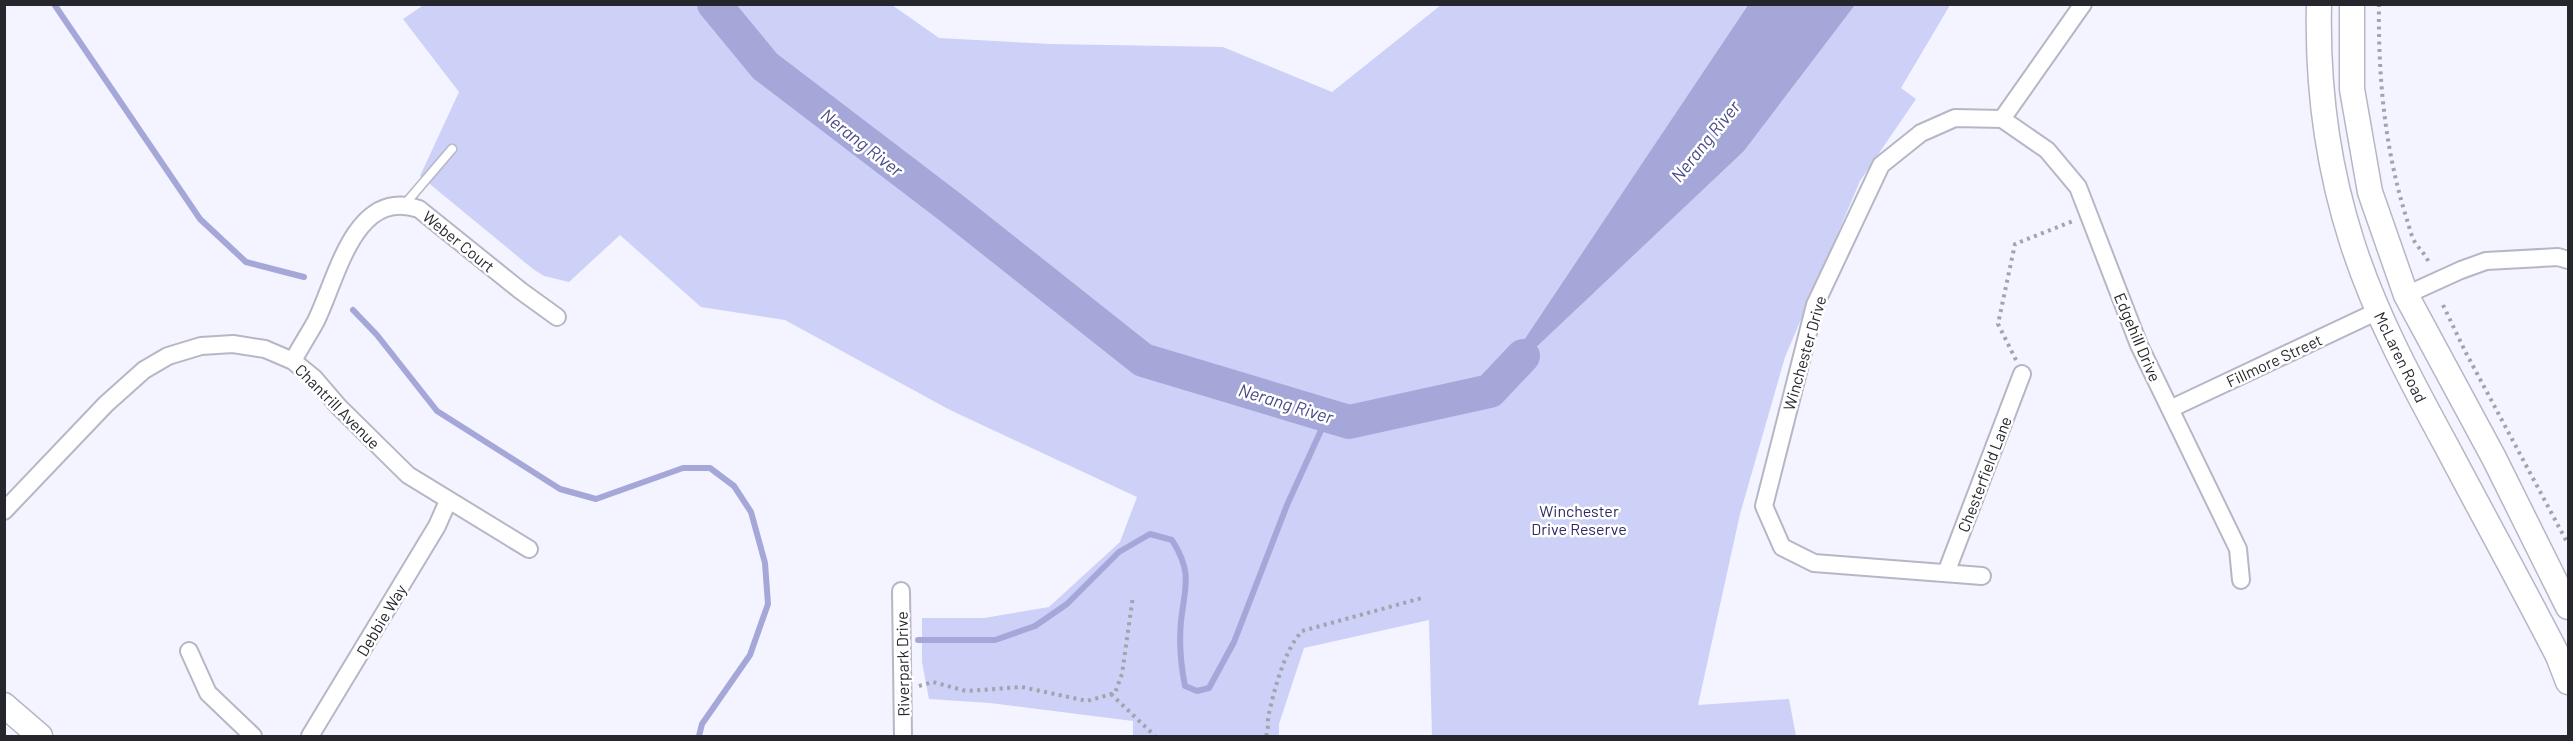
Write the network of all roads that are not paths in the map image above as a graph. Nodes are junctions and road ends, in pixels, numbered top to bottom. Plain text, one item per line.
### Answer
1 (2083, 4) edge
2 (2319, 4) edge
3 (2352, 4) edge
4 (2002, 119) junction
5 (452, 149) dead end
6 (405, 204) junction
7 (2568, 260) edge
8 (2406, 295) junction
9 (2378, 311) junction
10 (556, 317) dead end
11 (293, 361) junction
12 (2022, 374) road end
13 (2170, 409) junction
14 (448, 501) junction
15 (4, 511) edge
16 (529, 549) dead end
17 (1946, 573) junction
18 (1982, 576) dead end
19 (2241, 580) dead end
20 (901, 591) dead end
21 (2568, 607) edge
22 (189, 651) dead end
23 (2568, 682) edge
24 (4, 705) edge
25 (40, 736) edge
26 (254, 736) edge
27 (310, 736) edge
28 (903, 736) edge

1 - 4 street
2 - 9 main road, McLaren Road
3 - 8 main road, McLaren Road
4 - 13 street, Edgehill Drive
4 - 17 street, Winchester Drive
5 - 6 lane
6 - 10 street, Weber Court
6 - 11 street, Weber Court
7 - 8 street
8 - 21 main road, McLaren Road
9 - 13 street, Fillmore Street
9 - 23 main road, McLaren Road
11 - 14 street, Chantrill Avenue
11 - 15 street, Chantrill Avenue
12 - 17 street, Chesterfield Lane
13 - 19 street, Edgehill Drive
14 - 16 street, Chantrill Avenue
14 - 27 street, Debbie Way
17 - 18 street, Winchester Drive
20 - 28 street, Riverpark Drive
22 - 26 street
24 - 25 main road

